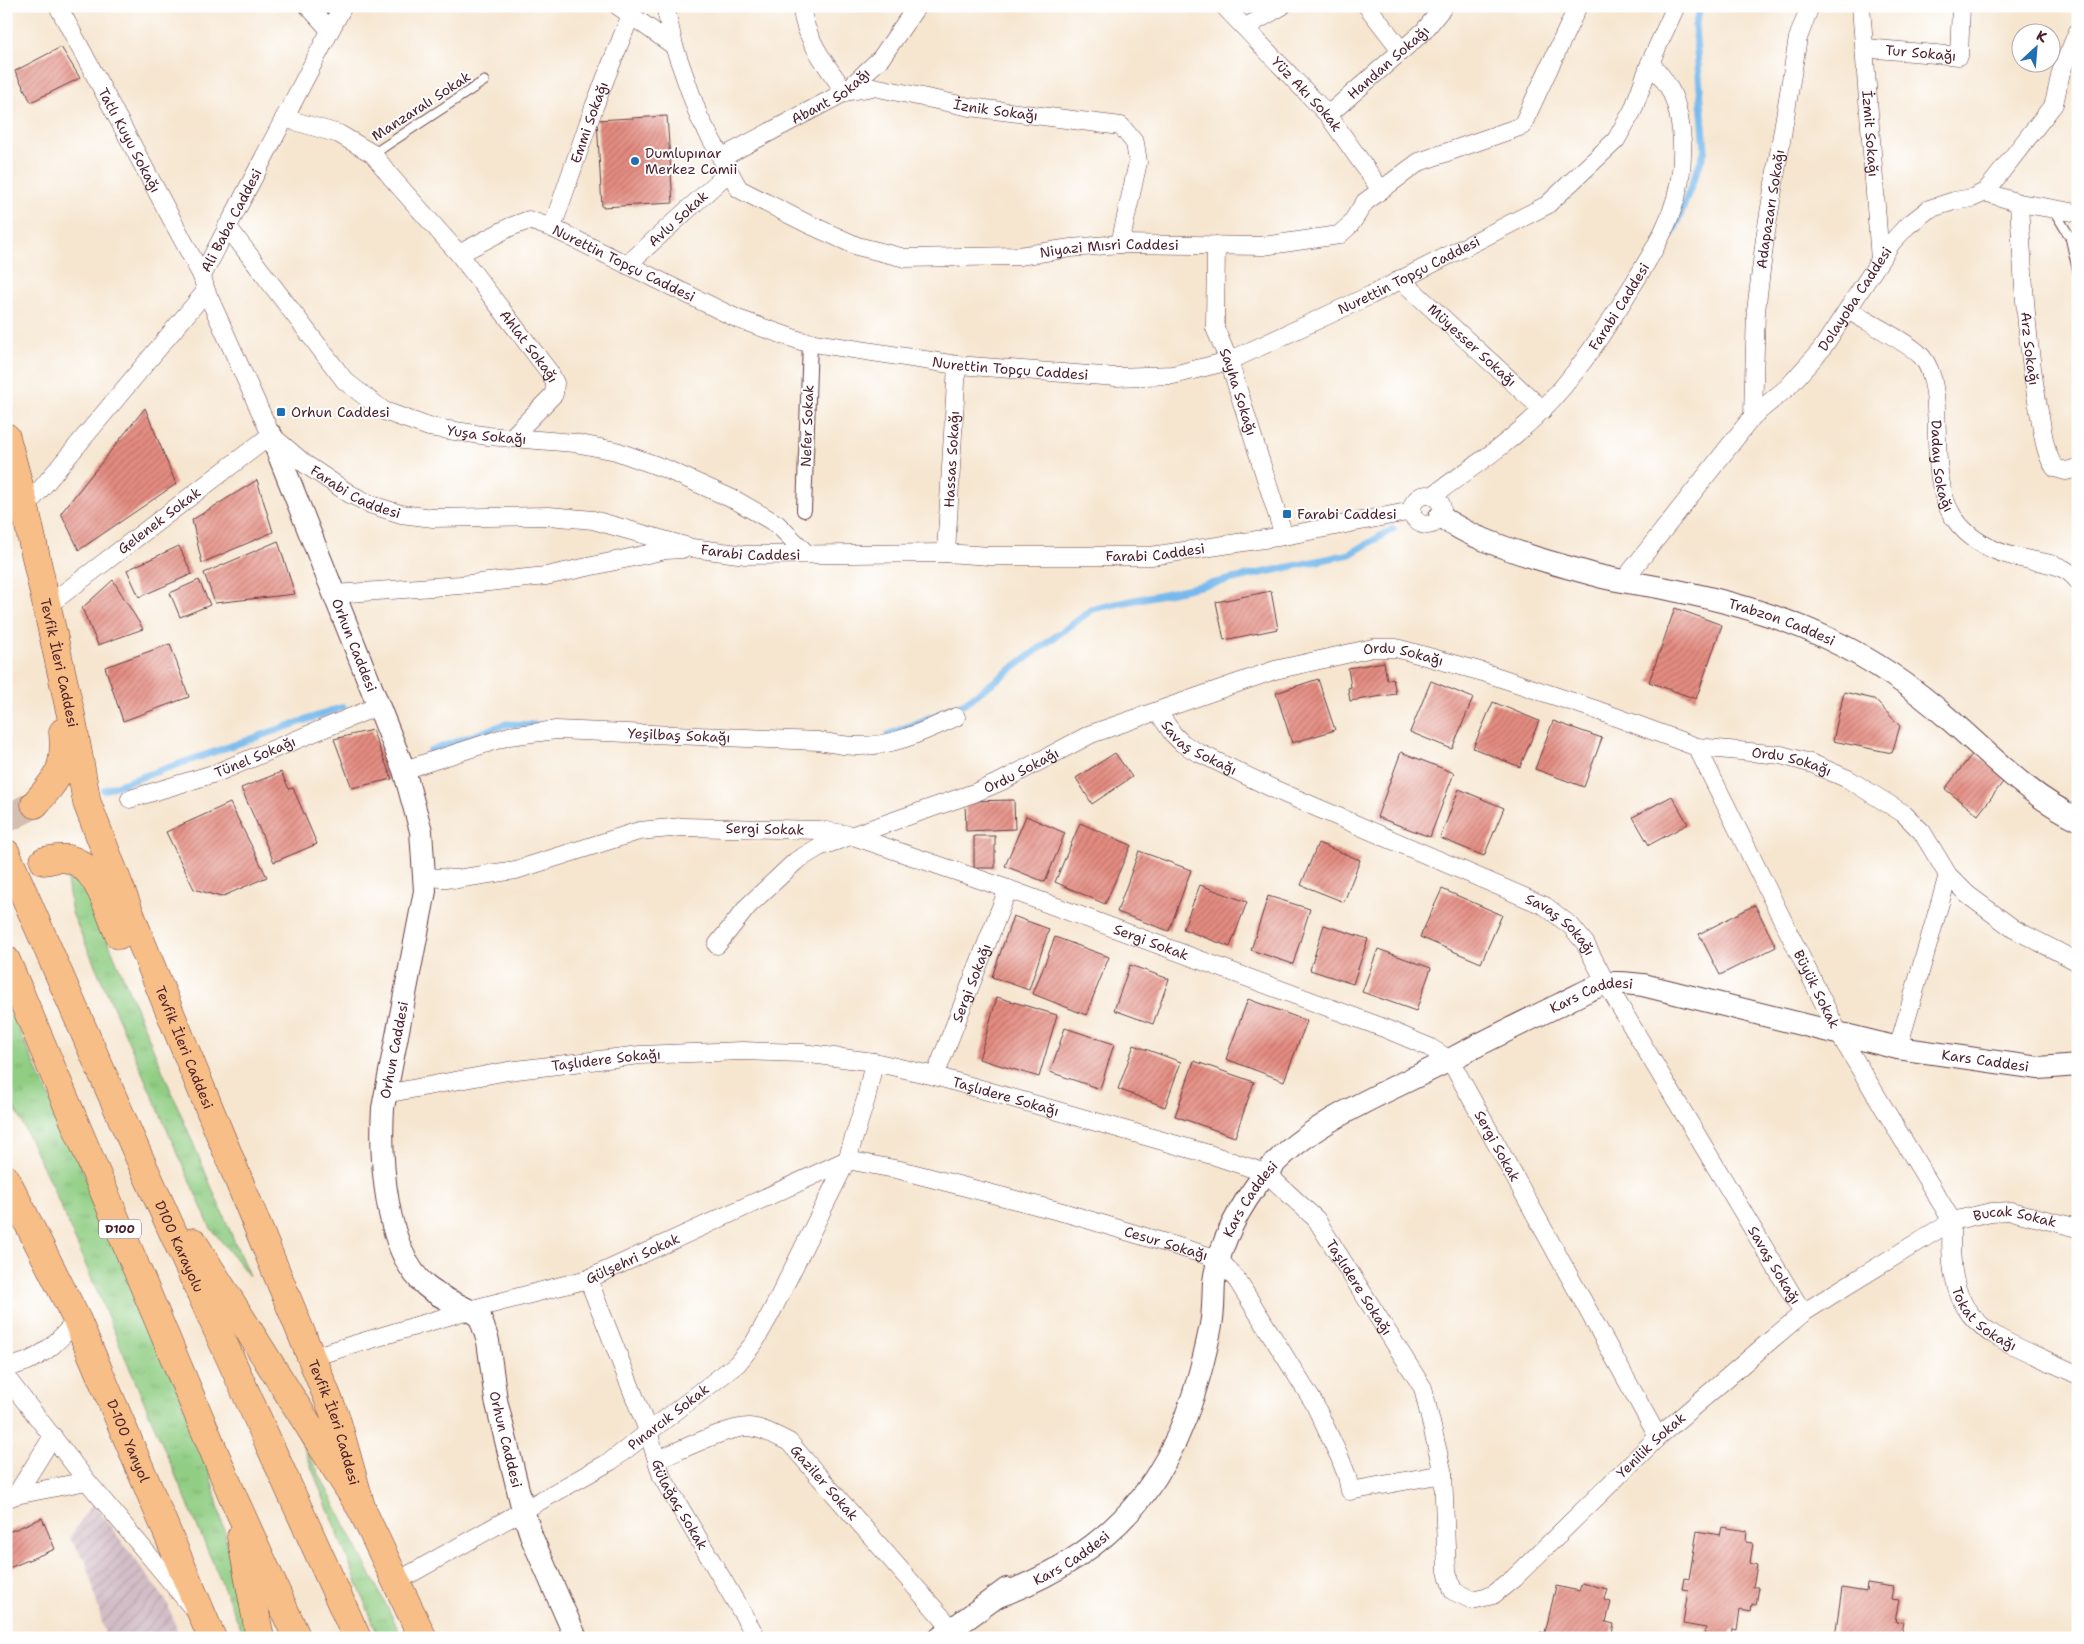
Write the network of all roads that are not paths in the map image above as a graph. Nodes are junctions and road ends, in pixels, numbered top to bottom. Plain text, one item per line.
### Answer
1 (58, 6) edge
2 (308, 6) edge
3 (343, 6) edge
4 (665, 6) edge
5 (802, 6) edge
6 (917, 6) edge
7 (1224, 6) edge
8 (1282, 6) edge
9 (1367, 6) edge
10 (1444, 6) edge
11 (1578, 6) edge
12 (1676, 6) edge
13 (1810, 6) edge
14 (1861, 6) edge
15 (1961, 6) edge
16 (624, 11) edge
17 (1246, 27) junction
18 (330, 30) junction
19 (2078, 31) edge
20 (674, 46) junction
21 (1865, 48) junction
22 (1401, 50) junction
23 (1650, 63) junction
24 (484, 81) dead end
25 (845, 92) junction
26 (1328, 115) junction
27 (284, 118) junction
28 (373, 154) junction
29 (725, 165) junction
30 (1381, 190) junction
31 (1985, 192) junction
32 (2018, 203) junction
33 (2053, 209) junction
34 (2078, 214) edge
35 (227, 226) junction
36 (552, 228) junction
37 (1120, 244) junction
38 (1216, 245) junction
39 (459, 254) junction
40 (1880, 260) junction
41 (627, 265) junction
42 (2078, 272) edge
43 (1400, 279) junction
44 (204, 283) junction
45 (1848, 310) junction
46 (810, 342) junction
47 (1228, 361) junction
48 (957, 365) junction
49 (1543, 410) junction
50 (1753, 416) junction
51 (272, 435) junction
52 (6, 437) edge
53 (511, 438) junction
54 (2078, 468) edge
55 (16, 507) edge
56 (1436, 507) junction
57 (804, 510) dead end
58 (1412, 511) junction
59 (1284, 536) junction
60 (692, 548) junction
61 (946, 553) junction
62 (807, 554) junction
63 (1624, 580) junction
64 (2078, 581) edge
65 (335, 594) junction
66 (47, 606) junction
67 (378, 706) junction
68 (1158, 712) junction
69 (956, 717) dead end
70 (1697, 747) junction
71 (404, 770) junction
72 (130, 799) dead end
73 (35, 804) tunnel mouth
74 (2078, 820) edge
75 (850, 835) junction
76 (6, 853) edge
77 (44, 861) dead end
78 (1948, 874) junction
79 (426, 877) junction
80 (1008, 889) junction
81 (717, 945) dead end
82 (6, 960) edge
83 (2078, 962) edge
84 (1606, 984) junction
85 (1838, 1032) junction
86 (1898, 1048) junction
87 (1450, 1060) junction
88 (874, 1062) junction
89 (2078, 1065) edge
90 (935, 1076) junction
91 (385, 1094) junction
92 (138, 1155) junction
93 (846, 1160) junction
94 (1266, 1173) junction
95 (6, 1179) edge
96 (6, 1190) edge
97 (1952, 1221) junction
98 (2078, 1228) edge
99 (40, 1245) junction
100 (1219, 1259) junction
101 (588, 1279) junction
102 (469, 1310) junction
103 (1803, 1313) junction
104 (77, 1320) junction
105 (312, 1357) junction
106 (6, 1367) edge
107 (2078, 1375) edge
108 (6, 1377) edge
109 (648, 1432) junction
110 (53, 1436) junction
111 (1658, 1437) junction
112 (656, 1460) junction
113 (1444, 1474) junction
114 (87, 1481) junction
115 (11, 1497) edge
116 (234, 1498) junction
117 (362, 1510) junction
118 (523, 1510) junction
119 (396, 1582) junction
120 (208, 1630) edge
121 (946, 1634) edge
122 (260, 1638) edge
123 (298, 1638) edge
124 (357, 1638) edge
125 (423, 1638) edge
126 (576, 1638) edge
127 (757, 1638) edge

1 - 44 street, Tatlı Kuyu Sokağı
2 - 18 street
3 - 18 street, Ali Baba Caddesi
4 - 20 street, Niyazi Mısri Caddesi
5 - 25 street
6 - 25 street, Abant Sokağı
7 - 17 street, Yüz Akı Sokak
8 - 17 street
9 - 22 street
10 - 22 street, Handan Sokağı
11 - 30 street, Niyazi Mısri Caddesi
12 - 23 street, Nurettin Topçu Caddesi
13 - 50 street, Adapazarı Sokağı
14 - 21 street, İzmit Sokağı
15 - 21 street, Tur Sokağı
16 - 20 street
16 - 36 street, Emmi Sokağı
17 - 26 street, Yüz Akı Sokak
18 - 27 street, Ali Baba Caddesi
19 - 31 street
20 - 29 street, Niyazi Mısri Caddesi
21 - 40 street, İzmit Sokağı
22 - 26 street, Handan Sokağı
23 - 43 street, Nurettin Topçu Caddesi
23 - 49 street, Farabi Caddesi
24 - 28 lane, Manzaralı Sokak
25 - 29 street, Abant Sokağı
25 - 37 street, İznik Sokağı
26 - 30 street, Yüz Akı Sokak
27 - 28 street
27 - 35 street, Ali Baba Caddesi
28 - 39 street
29 - 37 street, Niyazi Mısri Caddesi
29 - 41 street, Avlu Sokak
30 - 38 street, Niyazi Mısri Caddesi
31 - 32 street
31 - 40 street, Dolayoba Caddesi
32 - 33 street
32 - 54 street, Arz Sokağı
33 - 34 street
33 - 42 lane
35 - 44 street, Ali Baba Caddesi
35 - 53 street, Yuşa Sokağı
36 - 39 street, Nurettin Topçu Caddesi
36 - 41 street, Nurettin Topçu Caddesi
37 - 38 street, Niyazi Mısri Caddesi
38 - 47 street, Sayha Sokağı
39 - 53 street, Ahlat Sokağı
40 - 45 street, Dolayoba Caddesi
41 - 46 street, Nurettin Topçu Caddesi
43 - 47 street, Nurettin Topçu Caddesi
43 - 49 street, Müyesser Sokağı
44 - 51 street, Farabi Caddesi
44 - 55 street, Ali Baba Caddesi
45 - 50 street, Dolayoba Caddesi
45 - 64 street, Daday Sokağı
46 - 48 street, Nurettin Topçu Caddesi
46 - 57 street, Nefer Sokak
47 - 48 street, Nurettin Topçu Caddesi
47 - 59 street, Sayha Sokağı
48 - 61 street, Hassas Sokağı
49 - 56 street, Farabi Caddesi
50 - 63 street, Dolayoba Caddesi
51 - 60 street, Farabi Caddesi
51 - 65 street, Orhun Caddesi
51 - 66 street, Gelenek Sokak
52 - 55 main road, Tevfik İleri Caddesi
53 - 62 street, Yuşa Sokağı
55 - 66 main road, Tevfik İleri Caddesi
55 - 73 main road
56 - 58 street
56 - 58 street
56 - 63 street, Trabzon Caddesi
58 - 59 street, Farabi Caddesi
59 - 61 street, Farabi Caddesi
60 - 62 street, Farabi Caddesi
60 - 65 street
61 - 62 street, Farabi Caddesi
63 - 74 street, Trabzon Caddesi
65 - 67 street, Orhun Caddesi
66 - 105 main road, Tevfik İleri Caddesi
67 - 71 street, Orhun Caddesi
67 - 72 street, Tünel Sokağı
68 - 70 street, Ordu Sokağı
68 - 75 street, Ordu Sokağı
68 - 84 street, Savaş Sokağı
69 - 71 street, Yeşilbaş Sokağı
70 - 78 street, Ordu Sokağı
70 - 85 street, Büyük Sokak
71 - 79 street, Orhun Caddesi
75 - 79 street, Sergi Sokak
75 - 80 street, Sergi Sokak
75 - 81 street, Ordu Sokağı
76 - 92 main road, D100 Karayolu
77 - 117 main road
78 - 83 street, Ordu Sokağı
78 - 86 street
79 - 91 street, Orhun Caddesi
80 - 87 street, Sergi Sokak
80 - 90 street, Sergi Sokağı
82 - 116 main road, D100
84 - 85 street, Kars Caddesi
84 - 87 street, Kars Caddesi
84 - 103 street, Savaş Sokağı
85 - 86 street, Kars Caddesi
85 - 97 street, Büyük Sokak
86 - 89 street, Kars Caddesi
87 - 94 street, Kars Caddesi
87 - 111 street, Sergi Sokak
88 - 90 street, Taşlıdere Sokağı
88 - 91 street, Taşlıdere Sokağı
88 - 93 street
90 - 94 street, Taşlıdere Sokağı
91 - 102 street, Orhun Caddesi
92 - 117 main road
92 - 124 main road, D100 Karayolu
93 - 100 street, Cesur Sokağı
93 - 101 street, Gülşehri Sokak
93 - 109 street, Pınarcık Sokak
94 - 100 street, Kars Caddesi
94 - 113 street, Taşlıdere Sokağı
95 - 99 main road
96 - 99 main road
97 - 98 street, Bucak Sokak
97 - 103 street, Yenilik Sokak
97 - 107 street, Tokat Sokağı
99 - 104 main road, D-100 Yanyol
100 - 113 street, Cesur Sokağı
100 - 121 street, Kars Caddesi
101 - 102 street, Gülşehri Sokak
101 - 109 street, Gülağaç Sokak
102 - 105 street, Gülşehri Sokak
102 - 118 street, Orhun Caddesi
103 - 111 street, Yenilik Sokak
104 - 106 street
104 - 120 main road, D-100 Yanyol
105 - 117 main road, Tevfik İleri Caddesi
108 - 110 street
109 - 112 street, Gülağaç Sokak
109 - 118 street, Pınarcık Sokak
110 - 114 street
110 - 115 street
111 - 113 street, Yenilik Sokak
112 - 121 street, Gaziler Sokak
112 - 127 street, Gülağaç Sokak
114 - 115 street
114 - 120 street
116 - 122 main road
116 - 123 main road, D100
117 - 119 main road, Tevfik İleri Caddesi
118 - 119 street, Pınarcık Sokak
118 - 126 street, Orhun Caddesi
119 - 125 main road, Tevfik İleri Caddesi

